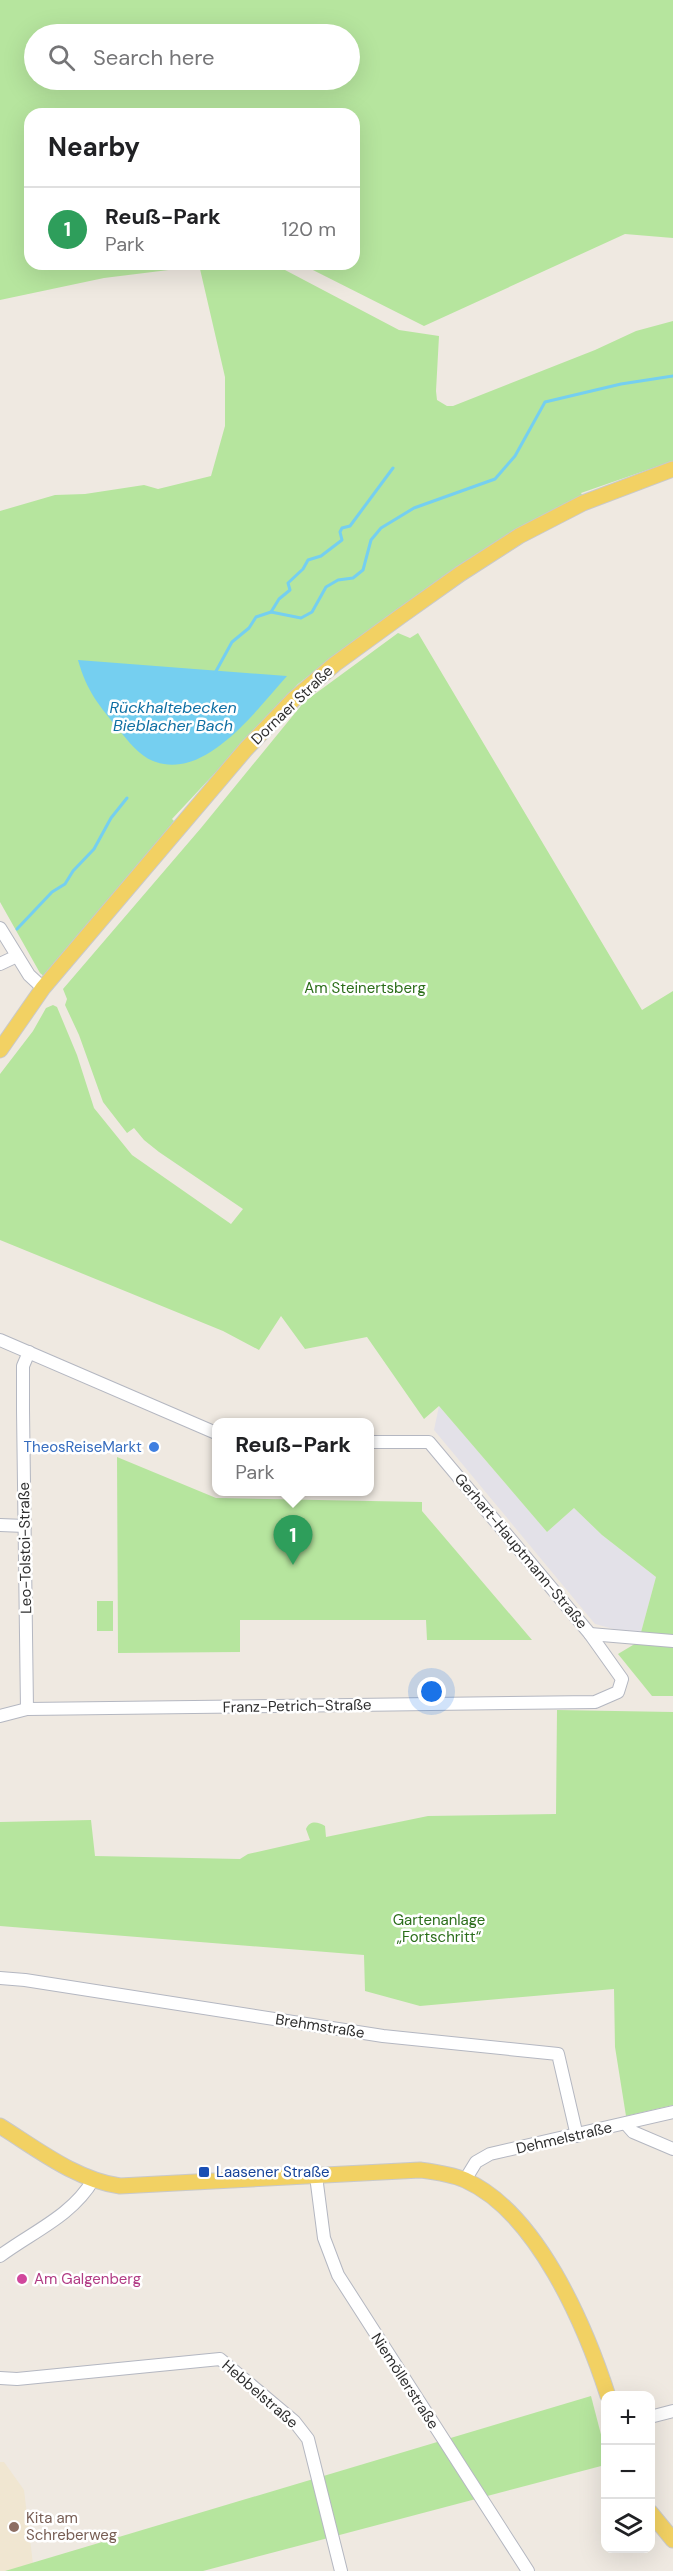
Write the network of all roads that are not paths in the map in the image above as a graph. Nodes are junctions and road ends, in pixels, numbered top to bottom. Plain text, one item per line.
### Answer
1 (673, 469) edge
2 (0, 928) edge
3 (17, 956) junction
4 (0, 964) edge
5 (43, 988) junction
6 (0, 1050) edge
7 (0, 1340) edge
8 (29, 1352) junction
9 (212, 1431) edge
10 (374, 1443) edge
11 (0, 1525) edge
12 (25, 1526) junction
13 (590, 1634) junction
14 (673, 1641) edge
15 (595, 1702) joint
16 (27, 1709) junction
17 (0, 1716) edge
18 (0, 1978) edge
19 (673, 2112) edge
20 (626, 2124) junction
21 (0, 2126) edge
22 (577, 2136) junction
23 (673, 2149) edge
24 (316, 2176) junction
25 (93, 2180) junction
26 (465, 2180) junction
27 (0, 2256) edge
28 (0, 2378) edge
29 (606, 2391) edge
30 (673, 2410) edge
31 (655, 2416) edge
32 (655, 2517) edge
33 (673, 2540) edge
34 (341, 2571) edge
35 (528, 2571) edge

1 - 5 main road, Dornaer Straße
2 - 3 street
3 - 4 street
3 - 5 street
5 - 6 main road, Dornaer Straße
7 - 8 street
8 - 9 street
8 - 12 street, Leo-Tolstoi-Straße
10 - 13 street, Gerhart-Hauptmann-Straße
11 - 12 street
12 - 16 street, Leo-Tolstoi-Straße
13 - 14 street
13 - 15 street, Gerhart-Hauptmann-Straße
15 - 16 street, Franz-Petrich-Straße
16 - 17 street, Franz-Petrich-Straße
18 - 22 street, Brehmstraße
19 - 20 street, Dehmelstraße
20 - 22 street, Dehmelstraße
20 - 23 street
21 - 25 main road
22 - 26 street, Dehmelstraße
24 - 25 main road
24 - 26 main road
24 - 35 street, Niemöllerstraße
25 - 27 street
26 - 29 main road
28 - 34 street, Hebbelstraße
30 - 31 street
32 - 33 main road

